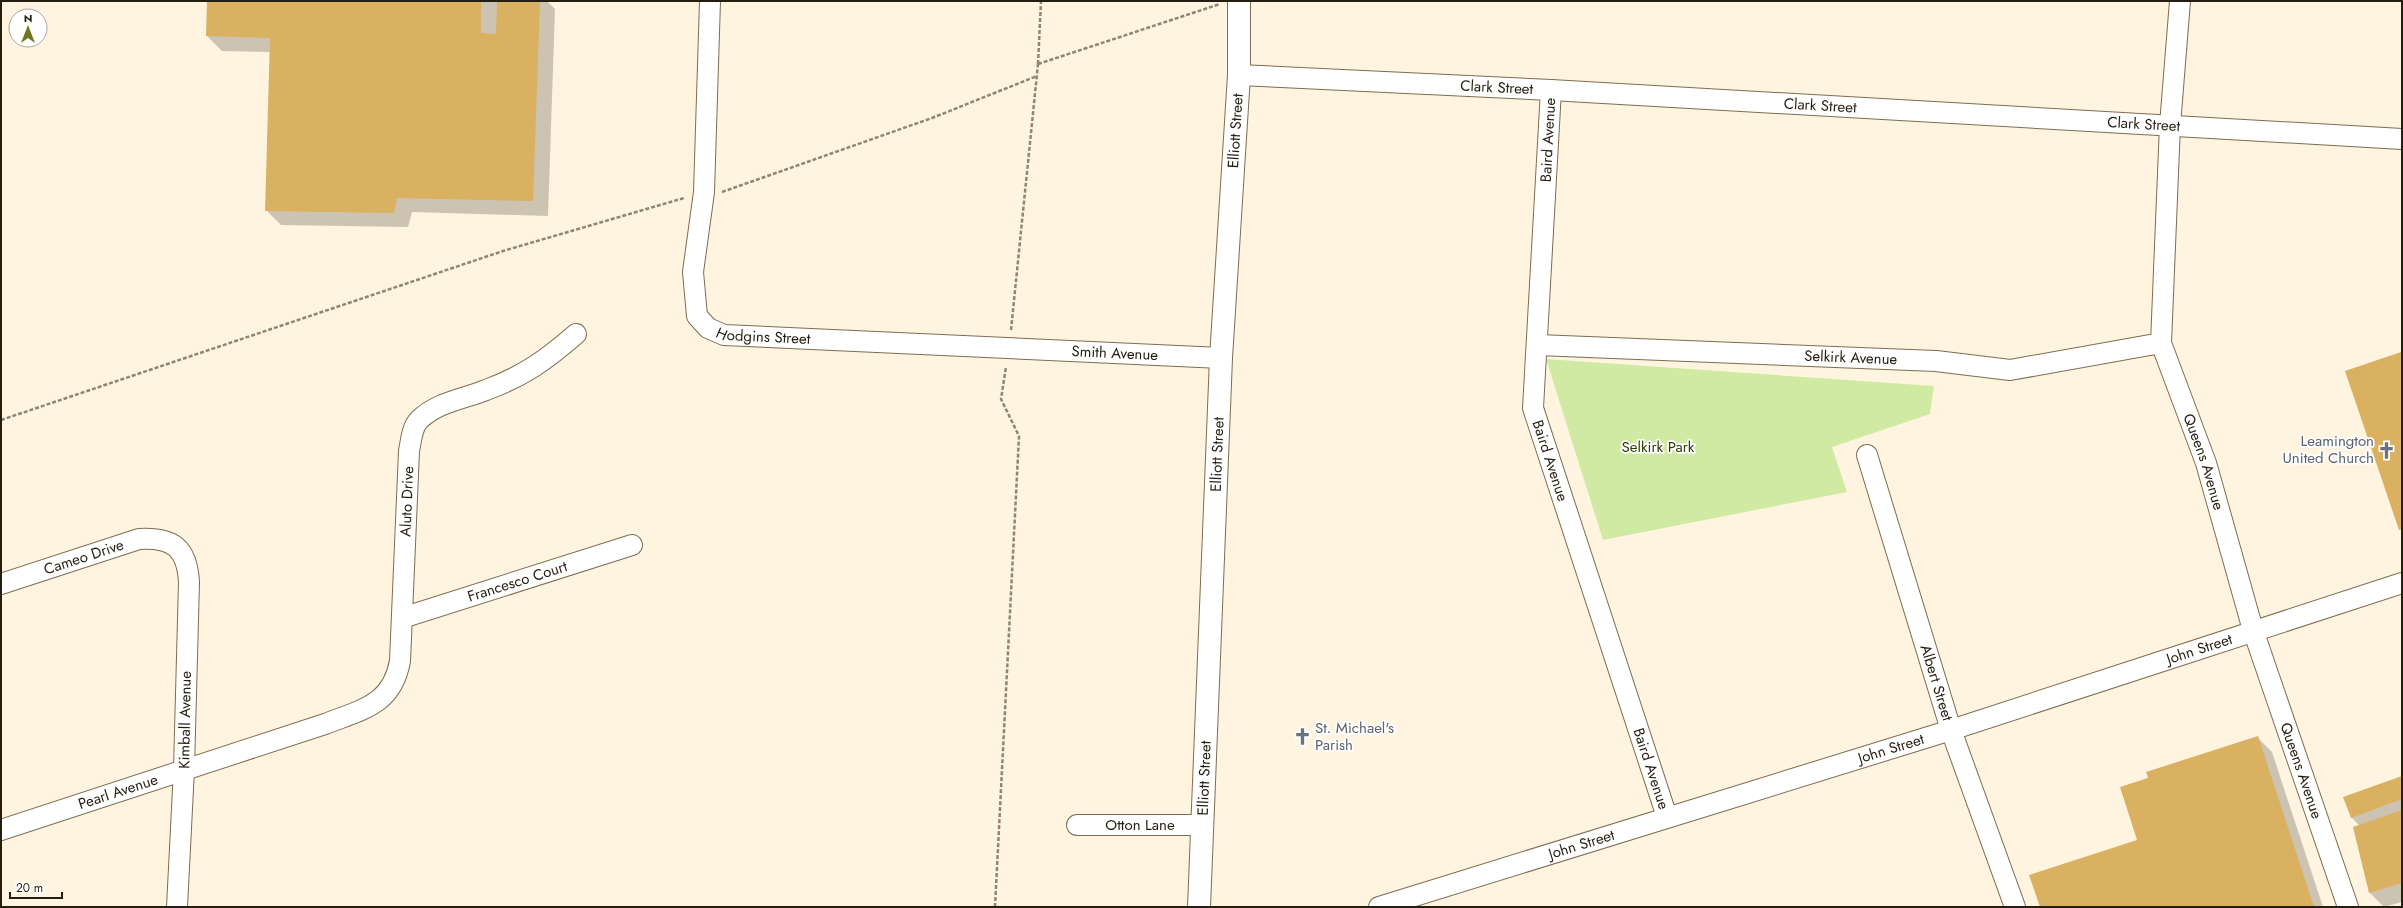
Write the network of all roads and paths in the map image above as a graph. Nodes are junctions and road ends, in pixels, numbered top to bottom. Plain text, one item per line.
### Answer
1 (710, 1) edge
2 (1041, 1) edge
3 (2180, 1) edge
4 (1231, 2) edge
5 (1038, 64) junction
6 (1238, 75) junction
7 (1037, 76) junction
8 (1551, 90) junction
9 (2170, 126) junction
10 (2402, 139) edge
11 (704, 192) junction
12 (576, 334) dead end
13 (2161, 343) junction
14 (1538, 345) junction
15 (1009, 348) junction
16 (1221, 358) junction
17 (1, 420) edge
18 (1867, 455) dead end
19 (168, 541) joint
20 (632, 545) dead end
21 (2402, 583) edge
22 (1, 584) edge
23 (402, 618) junction
24 (2253, 630) junction
25 (325, 724) joint
26 (1951, 730) junction
27 (184, 769) junction
28 (1667, 817) junction
29 (1077, 825) dead end
30 (1203, 825) junction
31 (1, 830) edge
32 (177, 907) edge
33 (995, 907) edge
34 (1198, 907) edge
35 (1380, 907) edge
36 (2015, 907) edge
37 (2348, 907) edge

1 - 11 street, Hodgins Street
2 - 5 path
3 - 9 street, Queens Avenue
4 - 5 path
4 - 6 street, Elliott Street
5 - 7 path
6 - 8 street, Clark Street
6 - 16 street, Elliott Street
7 - 11 path
7 - 15 path
8 - 9 street, Clark Street
8 - 14 street, Baird Avenue
9 - 10 street, Clark Street
9 - 13 street, Queens Avenue
11 - 15 street, Hodgins Street
11 - 17 path
12 - 23 street, Aluto Drive
13 - 14 street, Selkirk Avenue
13 - 24 street, Queens Avenue
14 - 28 street, Baird Avenue
15 - 16 street, Smith Avenue
15 - 33 path
16 - 30 street, Elliott Street
18 - 26 street, Albert Street
19 - 22 street, Cameo Drive
19 - 27 street, Kimball Avenue
20 - 23 street, Francesco Court
21 - 24 street, John Street
23 - 25 street, Aluto Drive
24 - 26 street, John Street
24 - 37 street, Queens Avenue
25 - 27 street, Pearl Avenue
26 - 28 street, John Street
26 - 36 street, Albert Street
27 - 31 street, Pearl Avenue
27 - 32 street, Kimball Avenue
28 - 35 street, John Street
29 - 30 street, Otton Lane
30 - 34 street, Elliott Street

